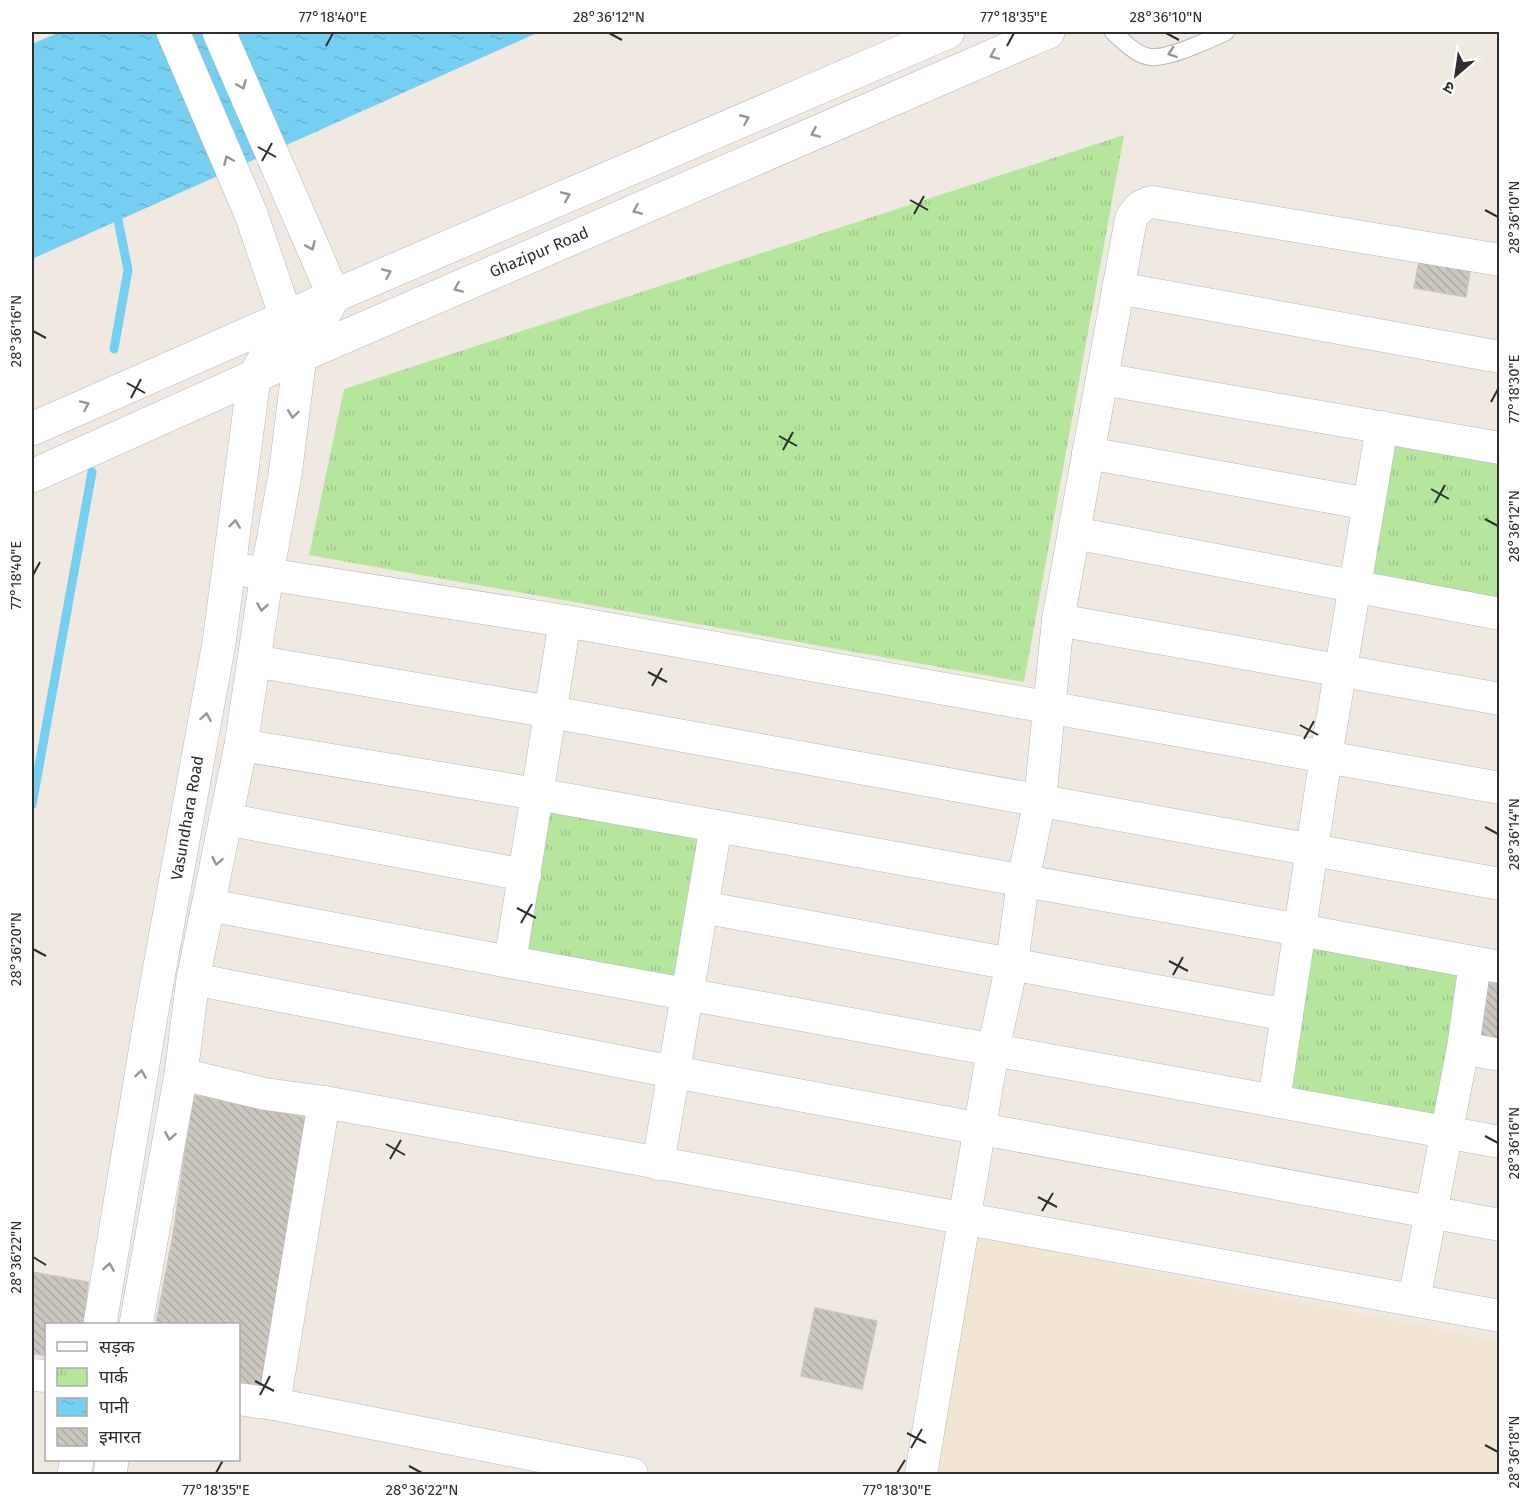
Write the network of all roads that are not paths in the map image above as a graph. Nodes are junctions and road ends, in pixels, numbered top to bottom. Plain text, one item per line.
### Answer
1 (173, 32) edge
2 (219, 32) edge
3 (948, 32) edge
4 (1048, 32) edge
5 (1113, 32) edge
6 (1226, 32) edge
7 (1500, 260) edge
8 (1118, 288) junction
9 (334, 296) junction
10 (286, 317) junction
11 (300, 356) junction
12 (1500, 357) edge
13 (254, 378) junction
14 (1101, 379) junction
15 (1382, 427) junction
16 (32, 429) edge
17 (1500, 448) edge
18 (1088, 453) junction
19 (32, 476) edge
20 (1368, 504) junction
21 (1074, 533) junction
22 (229, 568) junction
23 (267, 573) junction
24 (1355, 587) junction
25 (1500, 614) edge
26 (1058, 620) junction
27 (565, 621) junction
28 (254, 661) junction
29 (1340, 670) junction
30 (1500, 699) edge
31 (1050, 707) junction
32 (550, 712) junction
33 (241, 745) junction
34 (1326, 756) junction
35 (1500, 788) edge
36 (537, 794) junction
37 (1040, 800) junction
38 (225, 819) junction
39 (716, 826) junction
40 (1312, 850) junction
41 (525, 874) junction
42 (1023, 881) junction
43 (1500, 884) edge
44 (209, 905) junction
45 (702, 907) junction
46 (1300, 930) junction
47 (510, 962) junction
48 (1012, 964) junction
49 (1487, 965) edge
50 (193, 979) junction
51 (687, 994) junction
52 (1287, 1015) junction
53 (1463, 1048) junction
54 (993, 1050) junction
55 (1500, 1055) edge
56 (674, 1072) junction
57 (181, 1074) junction
58 (1274, 1101) junction
59 (324, 1102) junction
60 (981, 1129) junction
61 (1447, 1132) junction
62 (1500, 1142) edge
63 (658, 1164) junction
64 (1431, 1212) junction
65 (964, 1219) junction
66 (1500, 1225) edge
67 (1414, 1300) junction
68 (1500, 1316) edge
69 (99, 1323) edge
70 (136, 1323) edge
71 (240, 1399) edge
72 (274, 1404) junction
73 (612, 1473) edge
74 (921, 1474) edge

10 -> 1 street
2 -> 9 street
9 -> 3 street
4 -> 11 street, Ghazipur Road
6 -> 5 lane
7 - 8 street
8 - 12 street
8 - 14 street
9 - 10 street
9 - 11 street
10 - 13 street, Vasundhara Road
16 -> 10 street
11 - 13 street, Ghazipur Road
11 -> 23 street
13 - 19 street, Ghazipur Road
22 -> 13 street, Vasundhara Road
14 - 15 street
14 - 18 street
15 - 17 street
15 - 20 street
18 - 20 street
18 - 21 street
20 - 24 street
21 - 24 street
21 - 26 street
22 - 23 street
69 -> 22 street, Vasundhara Road
23 - 27 street
23 -> 28 street
24 - 25 street
24 - 29 street
26 - 29 street
26 - 31 street
27 - 31 street
27 - 32 street
28 - 32 street
28 - 33 street
29 - 30 street
29 - 34 street
31 - 34 street
31 - 37 street
32 - 36 street
32 - 37 street
33 - 36 street
33 - 38 street
34 - 35 street
34 - 40 street
36 - 39 street
36 - 41 street
37 - 40 street
37 - 42 street
38 - 41 street
38 -> 44 street
39 - 42 street
39 - 45 street
40 - 43 street
40 - 46 street
41 - 47 street
42 - 46 street
42 - 48 street
44 - 47 street
44 - 50 street
45 - 48 street
45 - 51 street
46 - 49 street
46 - 52 street
47 - 51 street
48 - 52 street
48 - 54 street
49 - 53 street
50 - 56 street
50 - 57 street
51 - 54 street
51 - 56 street
52 - 58 street
53 - 55 street
53 - 61 street
54 - 58 street
54 - 60 street
56 - 60 street
56 - 63 street
57 - 59 street
57 -> 70 street
58 - 61 street
59 - 63 street
59 - 72 street
60 - 64 street
60 - 65 street
61 - 62 street
61 - 64 street
63 - 65 street
64 - 66 street
64 - 67 street
65 - 67 street
65 - 74 street
67 - 68 street
71 - 72 street
72 - 73 street

